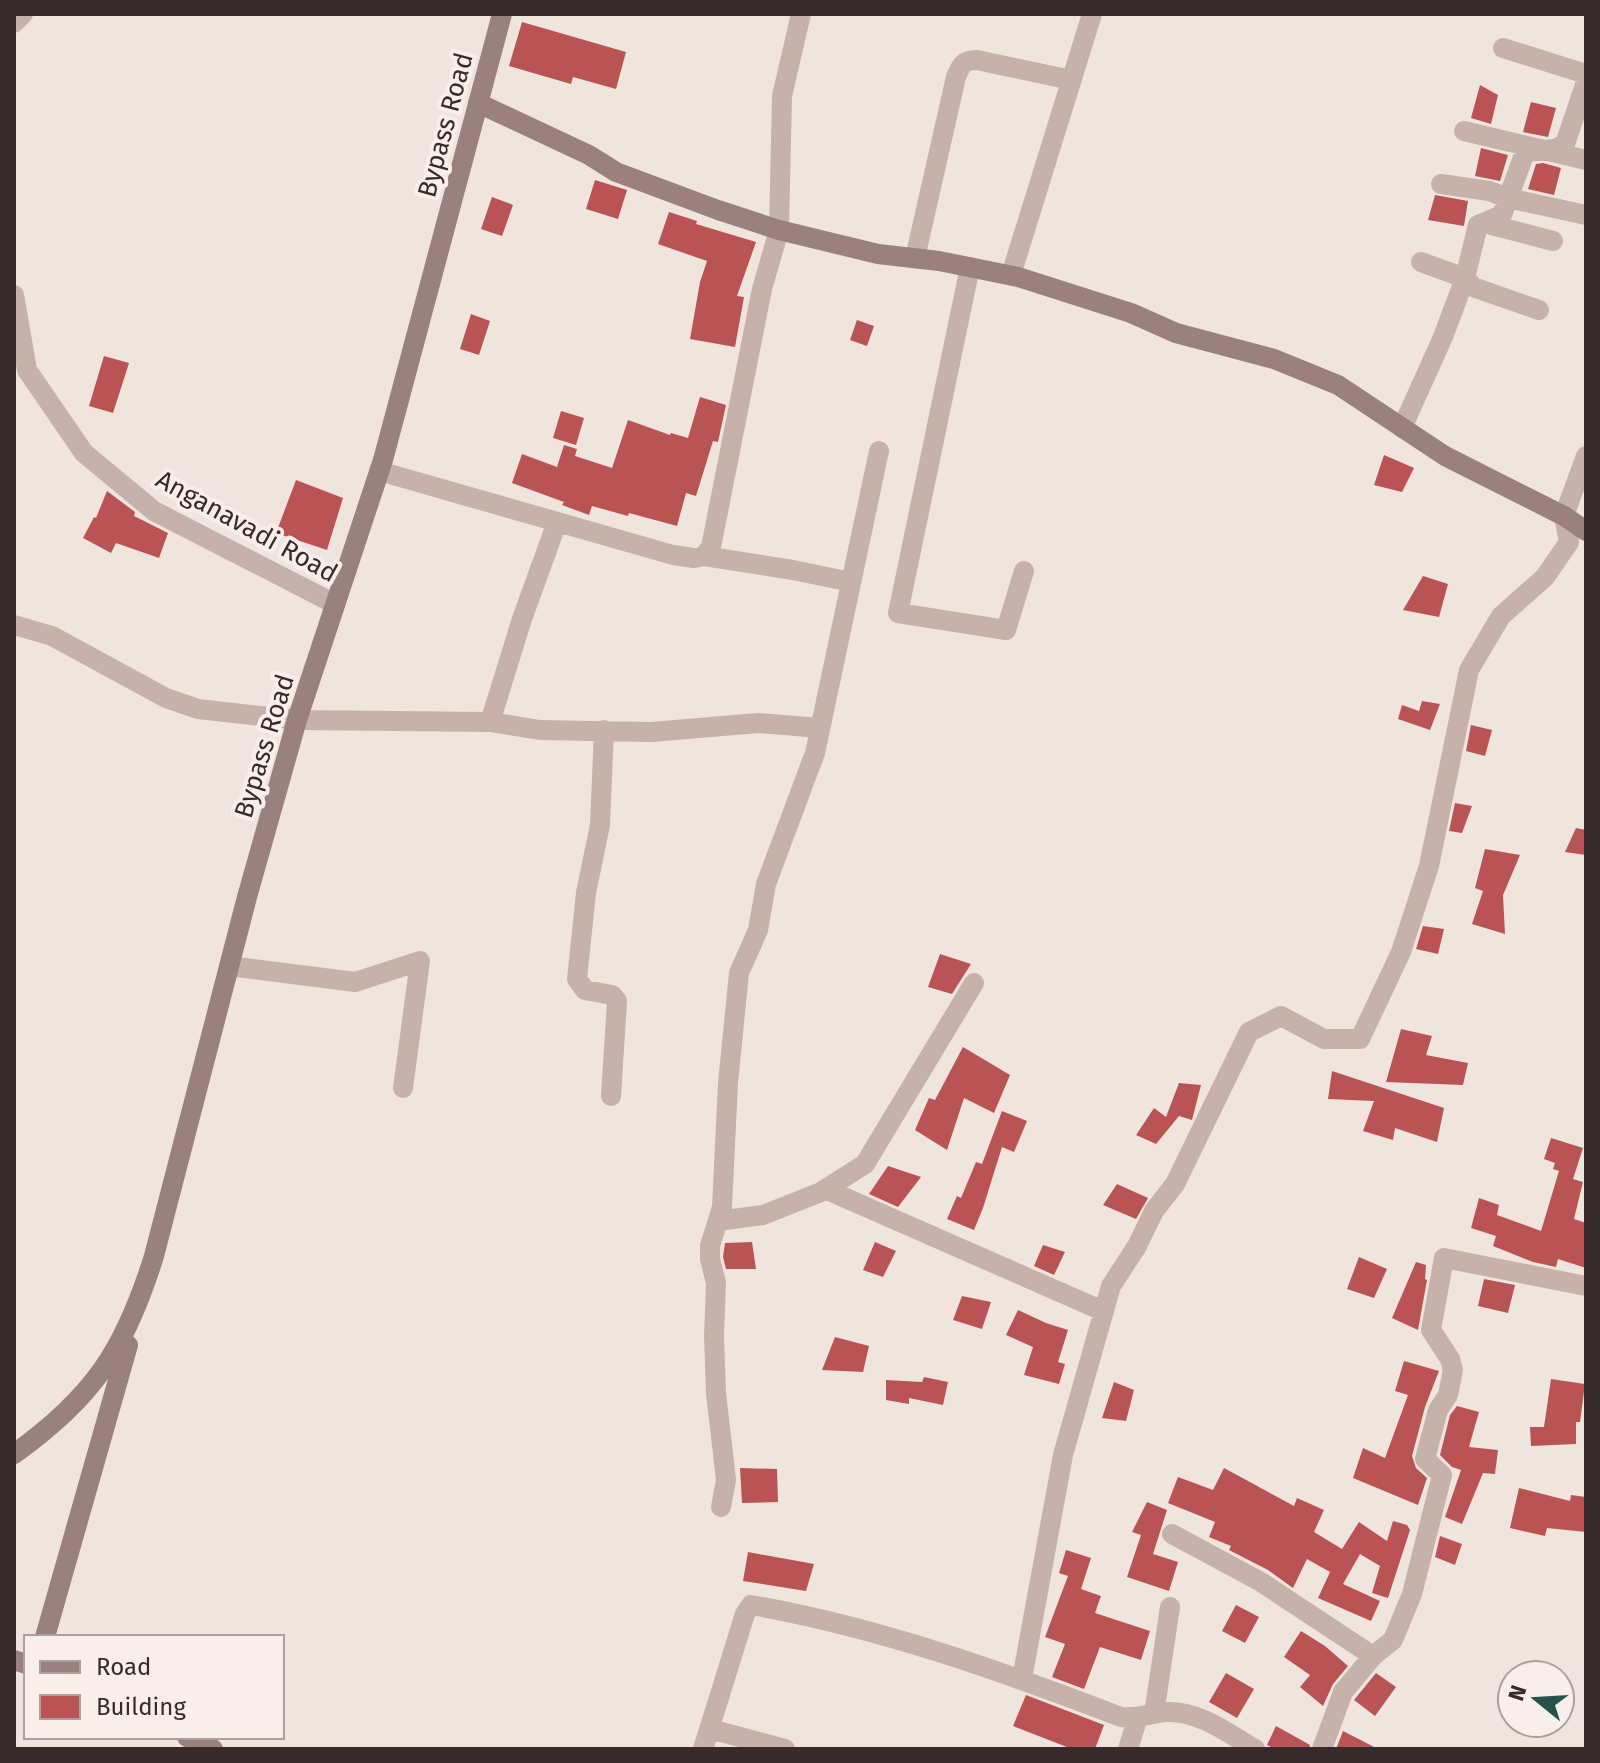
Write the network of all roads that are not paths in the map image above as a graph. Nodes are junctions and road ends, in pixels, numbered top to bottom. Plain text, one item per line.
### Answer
1 (23, 14) edge
2 (502, 14) edge
3 (801, 14) edge
4 (1092, 14) edge
5 (14, 23) edge
6 (1503, 48) dead end
7 (1586, 74) edge
8 (1071, 80) junction
9 (1586, 82) edge
10 (478, 103) junction
11 (1464, 131) dead end
12 (1538, 149) junction
13 (1586, 160) edge
14 (1441, 184) dead end
15 (1508, 198) junction
16 (1586, 215) edge
17 (1484, 223) junction
18 (779, 230) junction
19 (1553, 241) dead end
20 (915, 258) junction
21 (1421, 262) dead end
22 (970, 267) junction
23 (1011, 275) junction
24 (1465, 278) junction
25 (14, 295) edge
26 (1539, 310) dead end
27 (1402, 428) junction
28 (879, 451) dead end
29 (1586, 456) edge
30 (379, 471) junction
31 (1564, 516) junction
32 (557, 522) junction
33 (1586, 531) edge
34 (704, 556) junction
35 (1024, 571) dead end
36 (851, 582) junction
37 (335, 604) junction
38 (14, 625) edge
39 (297, 720) junction
40 (490, 722) junction
41 (820, 728) junction
42 (604, 730) junction
43 (229, 966) junction
44 (974, 983) dead end
45 (403, 1088) dead end
46 (611, 1096) dead end
47 (825, 1189) junction
48 (718, 1221) junction
49 (1586, 1286) edge
50 (141, 1299) junction
51 (1103, 1311) junction
52 (14, 1454) edge
53 (721, 1507) dead end
54 (1172, 1534) dead end
55 (1170, 1607) dead end
56 (46, 1635) edge
57 (1373, 1656) junction
58 (1022, 1679) junction
59 (1146, 1716) junction
60 (191, 1739) edge
61 (707, 1739) edge
62 (213, 1749) edge
63 (785, 1749) edge
64 (1128, 1749) edge
65 (1255, 1749) edge
66 (1322, 1749) edge

1 - 5 street
2 - 10 main road, Bypass Road
3 - 18 street
4 - 8 street
6 - 7 street
8 - 20 street
8 - 23 street
9 - 12 street
10 - 18 main road
10 - 30 main road, Bypass Road
11 - 12 street
12 - 13 street
12 - 15 street
14 - 15 street
15 - 16 street
15 - 17 street
17 - 19 street
17 - 24 street
18 - 20 main road
18 - 34 street
20 - 22 main road
21 - 24 street
22 - 23 main road
22 - 35 street
23 - 27 main road
24 - 26 street
24 - 27 street
25 - 37 street, Anganavadi Road
27 - 31 main road
28 - 36 street
29 - 31 street
30 - 32 street
30 - 37 main road, Bypass Road
31 - 33 main road
31 - 51 street
32 - 34 street
32 - 40 street
34 - 36 street
36 - 41 street
37 - 39 main road, Bypass Road
38 - 39 street
39 - 40 street
39 - 43 main road, Bypass Road
40 - 42 street
41 - 42 street
41 - 48 street
42 - 46 street
43 - 45 street
43 - 50 main road, Bypass Road
44 - 47 street
47 - 48 street
47 - 51 street
48 - 53 street
49 - 57 street
50 - 52 main road, Bypass Road
50 - 56 main road
51 - 58 street
54 - 57 street
55 - 59 street
57 - 66 street
58 - 59 street
58 - 61 street
59 - 64 street
59 - 65 street
60 - 62 main road
61 - 63 street

